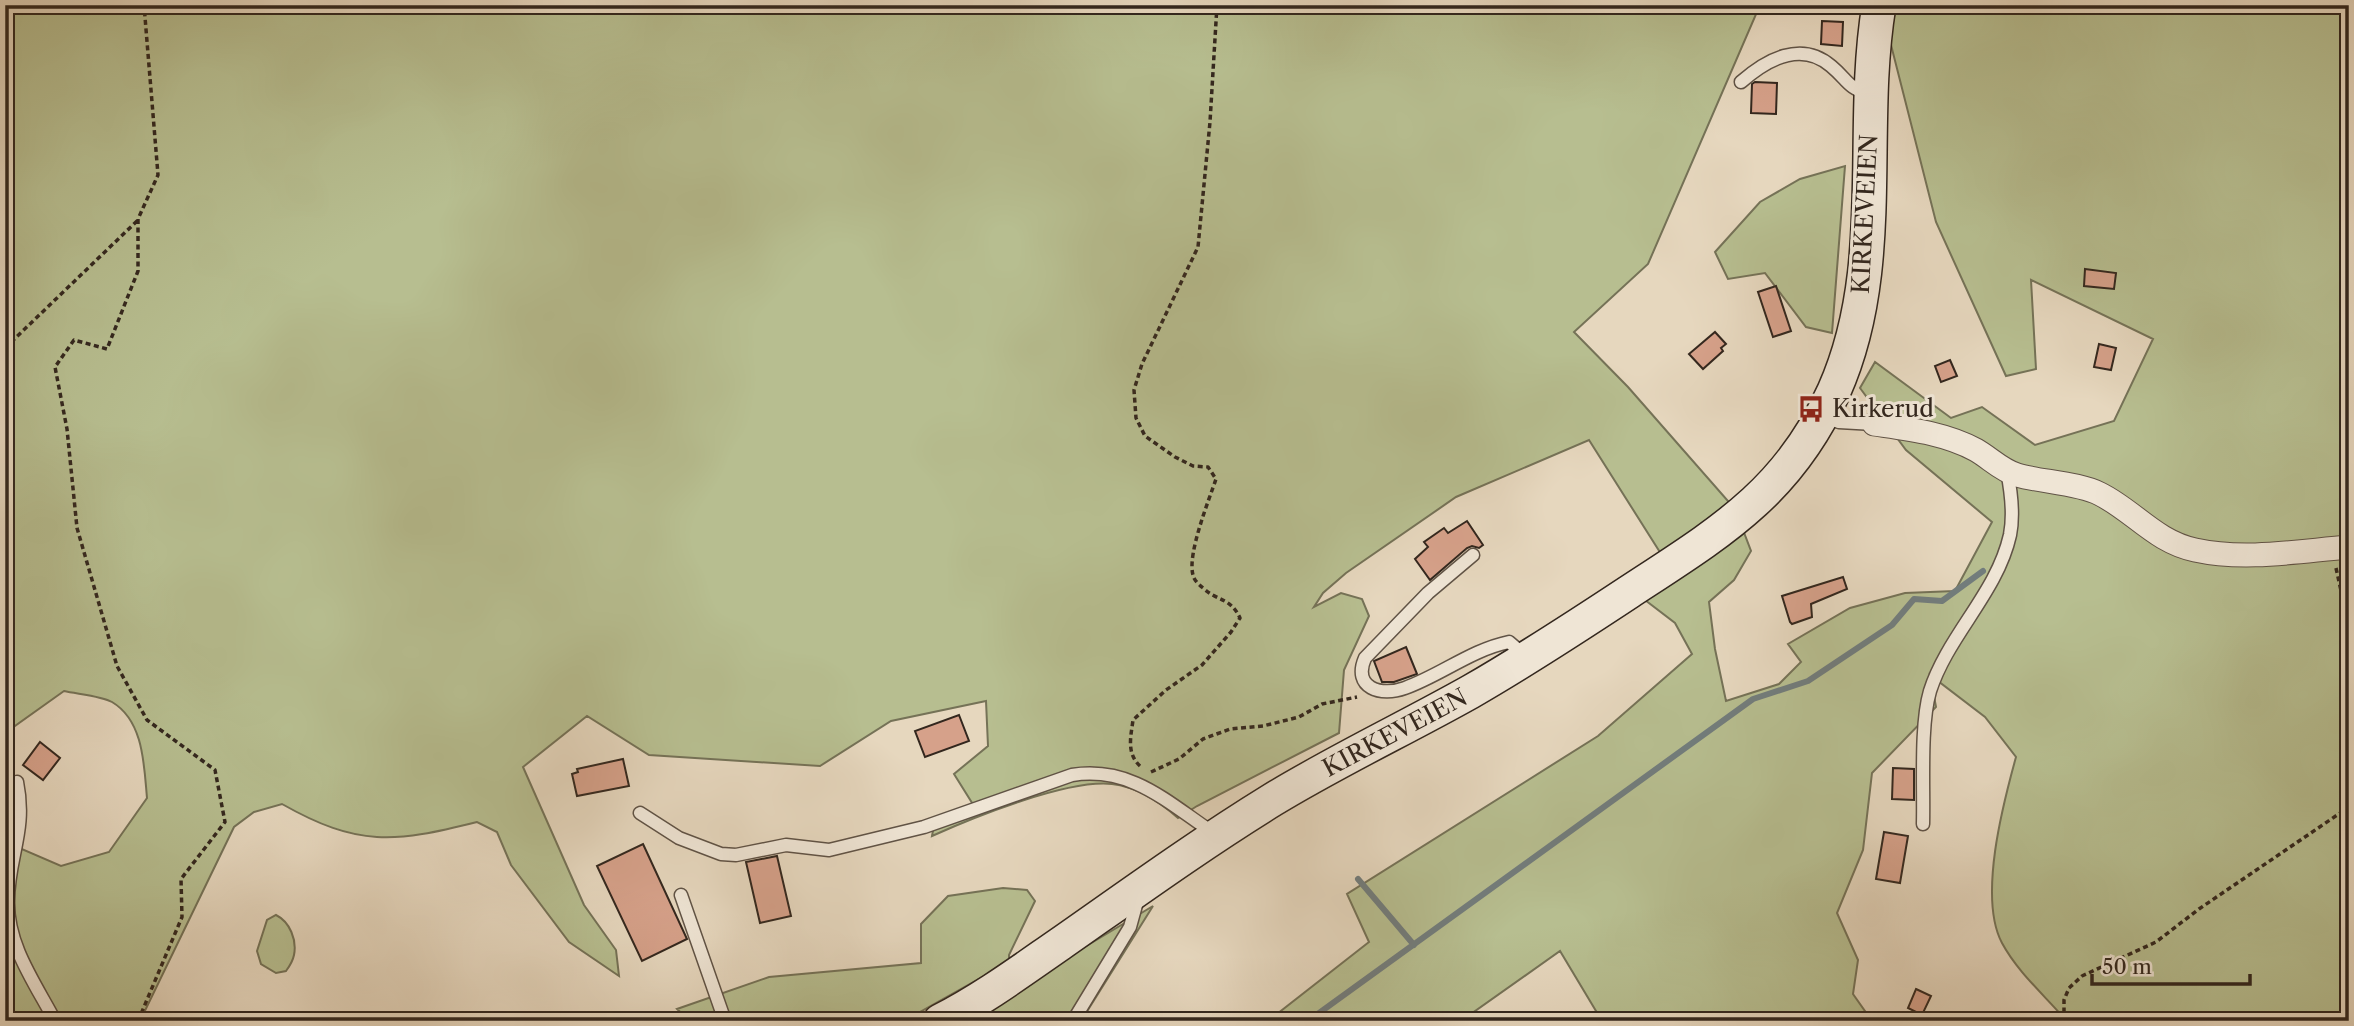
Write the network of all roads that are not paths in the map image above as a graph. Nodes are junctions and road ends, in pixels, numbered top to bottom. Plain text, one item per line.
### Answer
1 (1879, 5) edge
2 (1741, 82) dead end
3 (1870, 96) junction
4 (1822, 416) junction
5 (1874, 424) joint
6 (2007, 471) junction
7 (2341, 548) edge
8 (1473, 555) dead end
9 (1524, 661) junction
10 (17, 782) dead end
11 (640, 813) dead end
12 (1923, 824) dead end
13 (1214, 837) junction
14 (1140, 888) junction
15 (681, 895) dead end
16 (55, 1021) edge
17 (724, 1021) edge
18 (940, 1021) edge
19 (1073, 1021) edge

1 - 3 main road, KIRKEVEIEN
2 - 3 lane
3 - 4 main road, KIRKEVEIEN
4 - 5 lane
4 - 9 main road, KIRKEVEIEN
5 - 6 street
6 - 7 street
6 - 12 lane
8 - 9 lane
9 - 13 main road, KIRKEVEIEN
10 - 16 lane
11 - 13 lane
13 - 14 main road, KIRKEVEIEN
14 - 18 main road, KIRKEVEIEN
14 - 19 lane
15 - 17 lane

